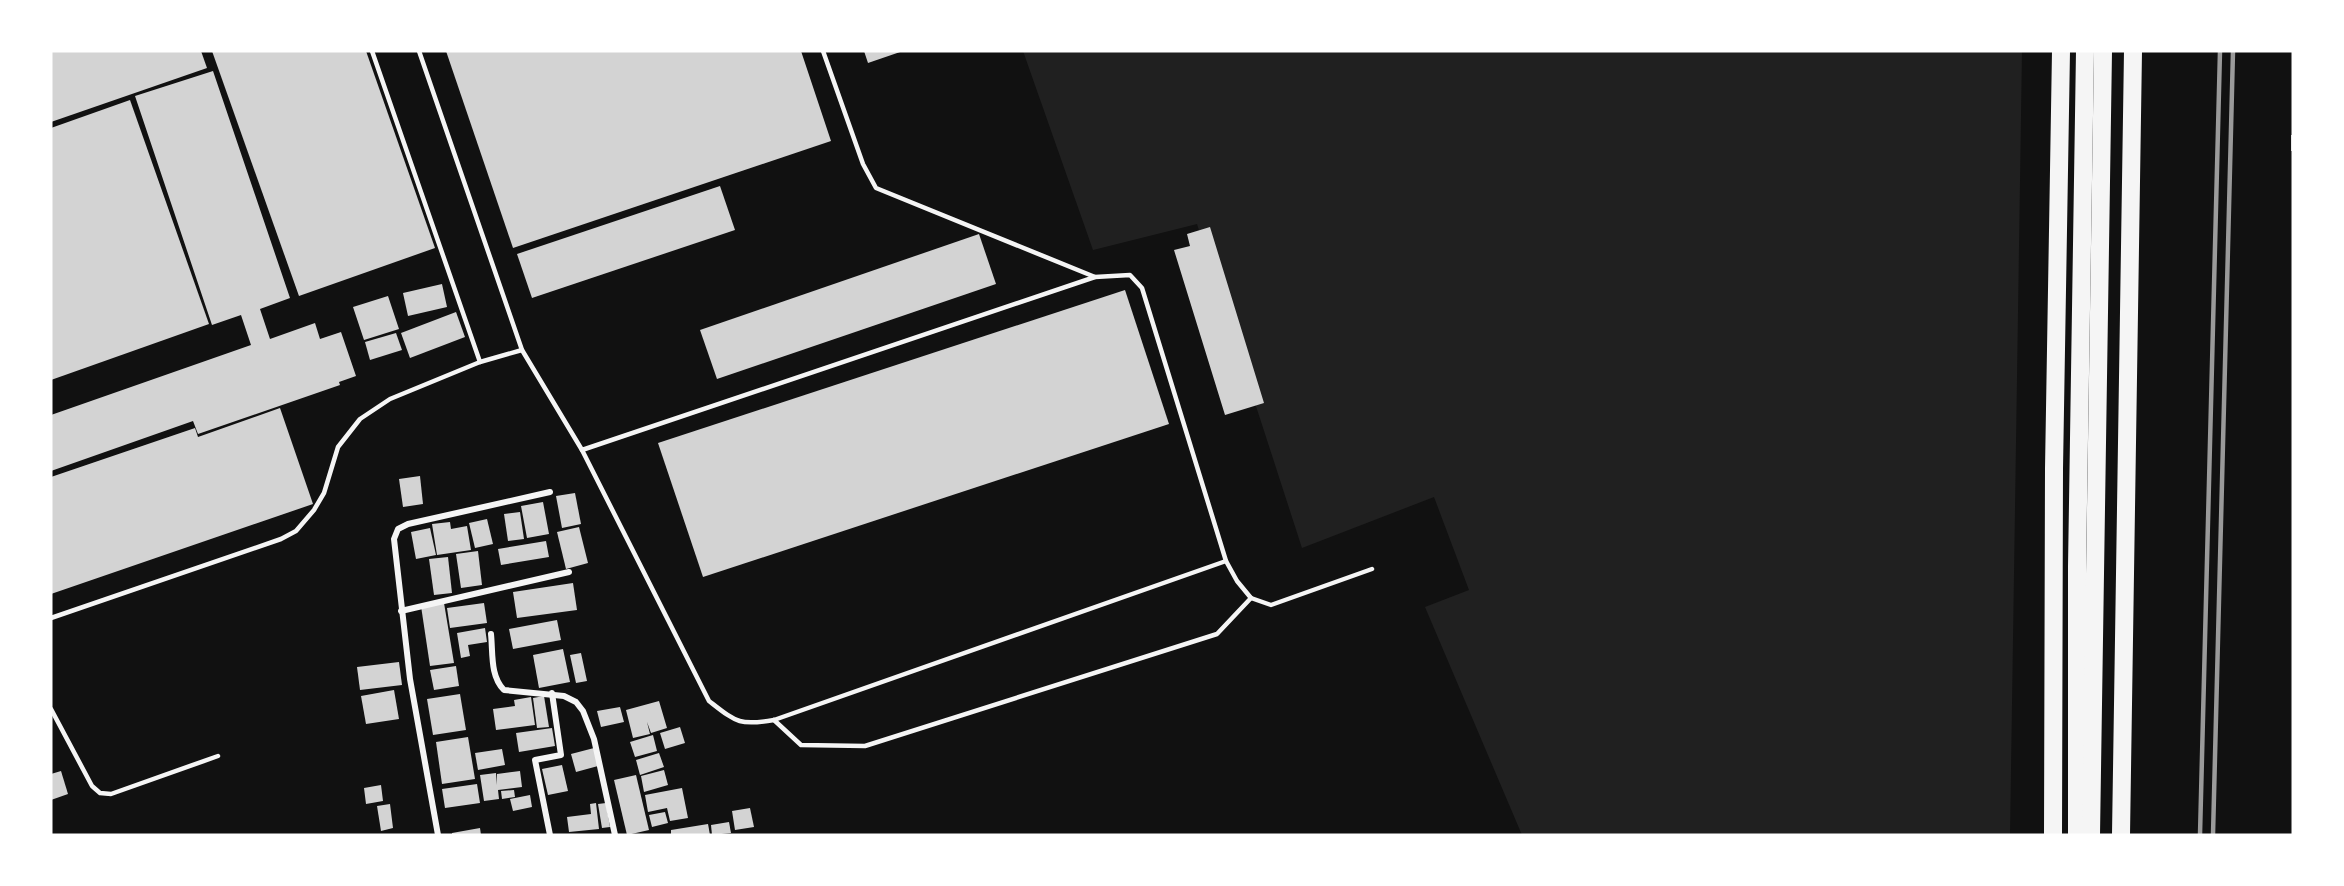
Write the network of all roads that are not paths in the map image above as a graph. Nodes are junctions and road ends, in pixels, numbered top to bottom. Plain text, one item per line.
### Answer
1 (372, 51) edge
2 (419, 51) edge
3 (823, 51) edge
4 (2061, 51) edge
5 (2085, 51) edge
6 (2103, 51) edge
7 (2133, 51) edge
8 (1095, 278) junction
9 (522, 350) junction
10 (480, 362) junction
11 (582, 450) junction
12 (550, 492) dead end
13 (1226, 561) junction
14 (1372, 569) dead end
15 (569, 572) dead end
16 (1251, 598) junction
17 (401, 610) junction
18 (51, 618) edge
19 (491, 634) dead end
20 (552, 693) junction
21 (51, 709) edge
22 (774, 720) junction
23 (218, 756) dead end
24 (438, 835) edge
25 (550, 835) edge
26 (613, 835) edge
27 (2053, 835) edge
28 (2077, 835) edge
29 (2091, 835) edge
30 (2121, 835) edge

1 - 10 lane
2 - 9 lane
3 - 8 lane
4 - 27 highway
5 - 28 highway
6 - 29 highway
7 - 30 highway
8 - 11 lane
8 - 13 lane
9 - 10 lane
9 - 11 lane
10 - 18 lane
11 - 22 lane
12 - 17 street
13 - 16 lane
13 - 22 lane
14 - 16 lane
15 - 17 street
16 - 22 lane
17 - 24 street
19 - 20 street
20 - 25 street
20 - 26 street
21 - 23 lane

